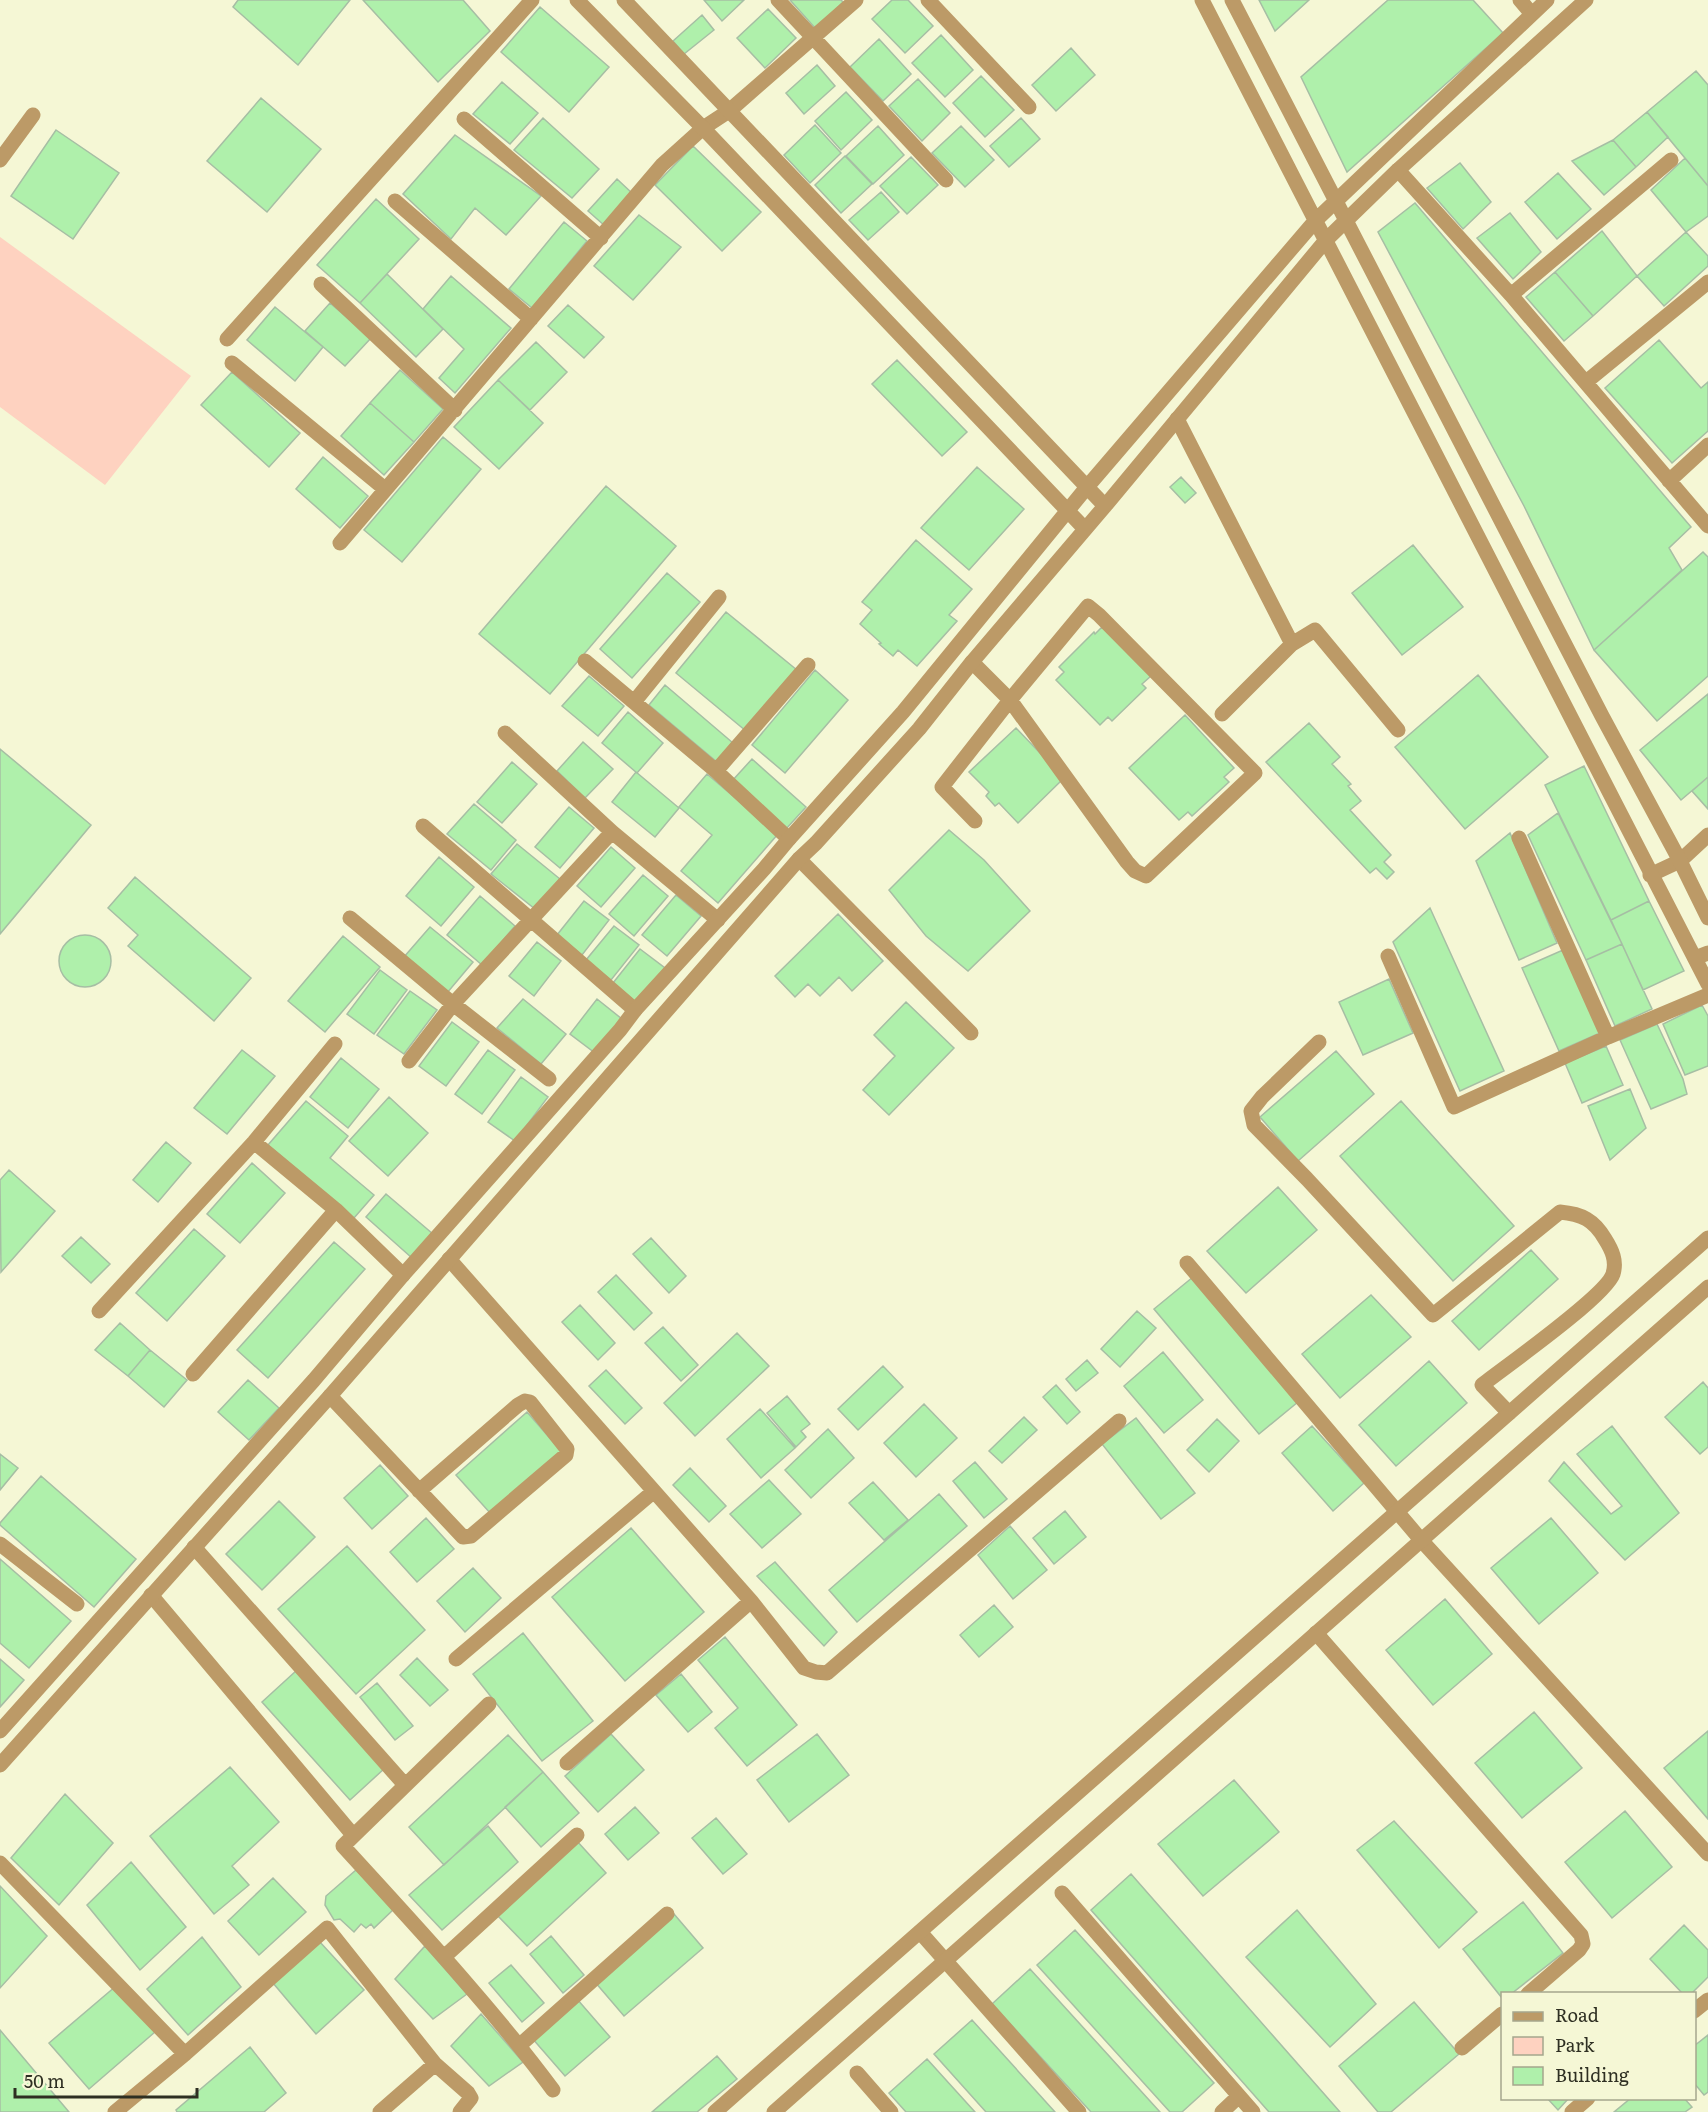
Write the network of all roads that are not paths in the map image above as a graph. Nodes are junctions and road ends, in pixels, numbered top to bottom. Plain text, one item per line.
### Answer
1 (532, 0) edge
2 (577, 0) edge
3 (624, 0) edge
4 (778, 0) edge
5 (856, 0) edge
6 (928, 0) edge
7 (1202, 0) edge
8 (1232, 0) edge
9 (1520, 0) edge
10 (1547, 0) edge
11 (1587, 0) edge
12 (1531, 14) junction
13 (812, 38) junction
14 (1029, 107) dead end
15 (729, 111) junction
16 (33, 115) dead end
17 (464, 119) dead end
18 (703, 128) junction
19 (0, 160) edge
20 (1671, 160) dead end
21 (1398, 170) junction
22 (946, 180) dead end
23 (1335, 200) junction
24 (395, 201) dead end
25 (1316, 220) junction
26 (1345, 220) junction
27 (601, 238) junction
28 (1326, 240) junction
29 (1708, 282) edge
30 (321, 284) dead end
31 (1511, 295) junction
32 (531, 319) junction
33 (227, 339) dead end
34 (232, 363) dead end
35 (1586, 382) junction
36 (455, 410) junction
37 (1177, 419) junction
38 (1708, 445) edge
39 (1669, 481) junction
40 (1087, 487) junction
41 (385, 489) junction
42 (1105, 506) junction
43 (1067, 511) junction
44 (1708, 526) edge
45 (1085, 530) junction
46 (340, 543) dead end
47 (718, 597) dead end
48 (1292, 644) junction
49 (585, 661) dead end
50 (972, 662) junction
51 (808, 665) dead end
52 (1010, 700) junction
53 (634, 702) junction
54 (1222, 714) dead end
55 (1398, 730) dead end
56 (505, 733) dead end
57 (716, 771) junction
58 (975, 821) dead end
59 (423, 826) dead end
60 (612, 832) junction
61 (1708, 835) edge
62 (1519, 838) dead end
63 (789, 839) junction
64 (799, 859) junction
65 (1680, 861) junction
66 (1650, 875) junction
67 (350, 918) dead end
68 (1708, 918) edge
69 (718, 920) junction
70 (530, 921) junction
71 (1388, 956) dead end
72 (1701, 956) edge
73 (1708, 984) edge
74 (1708, 995) edge
75 (453, 1004) junction
76 (635, 1010) junction
77 (970, 1033) dead end
78 (1608, 1037) junction
79 (1318, 1042) dead end
80 (335, 1044) dead end
81 (409, 1061) dead end
82 (549, 1079) dead end
83 (254, 1142) junction
84 (336, 1210) junction
85 (1708, 1238) edge
86 (449, 1259) junction
87 (1187, 1263) dead end
88 (403, 1275) junction
89 (1708, 1287) edge
90 (99, 1311) dead end
91 (193, 1374) dead end
92 (330, 1396) junction
93 (1509, 1413) junction
94 (1119, 1421) dead end
95 (419, 1491) junction
96 (653, 1492) junction
97 (1396, 1512) junction
98 (1421, 1540) junction
99 (0, 1544) edge
100 (194, 1547) junction
101 (151, 1595) junction
102 (752, 1602) junction
103 (77, 1604) dead end
104 (1316, 1633) junction
105 (456, 1659) dead end
106 (489, 1704) dead end
107 (0, 1731) edge
108 (567, 1763) dead end
109 (0, 1765) edge
110 (405, 1785) junction
111 (353, 1835) junction
112 (577, 1835) dead end
113 (1708, 1854) edge
114 (0, 1863) edge
115 (1062, 1893) dead end
116 (667, 1914) dead end
117 (920, 1932) junction
118 (444, 1957) junction
119 (945, 1961) junction
120 (1530, 1992) edge
121 (1708, 2000) edge
122 (1696, 2010) edge
123 (1501, 2016) edge
124 (520, 2046) junction
125 (1462, 2048) dead end
126 (185, 2054) junction
127 (435, 2064) junction
128 (857, 2073) dead end
129 (553, 2090) dead end
130 (1239, 2096) junction
131 (1586, 2100) edge
132 (115, 2112) edge
133 (380, 2112) edge
134 (460, 2112) edge
135 (715, 2112) edge
136 (774, 2112) edge
137 (891, 2112) edge
138 (1079, 2112) edge
139 (1222, 2112) edge
140 (1253, 2112) edge
141 (1572, 2112) edge

1 - 33 street
2 - 18 street
3 - 15 street
4 - 13 street
5 - 13 street
6 - 14 street
7 - 25 street
8 - 23 street
9 - 12 street
10 - 12 street
11 - 21 street
12 - 23 street
13 - 15 street
13 - 22 street
15 - 18 street
15 - 40 street
16 - 19 street
17 - 27 street
18 - 27 street
18 - 43 street
20 - 31 street
21 - 26 street
21 - 31 street
23 - 25 street
23 - 26 street
24 - 32 street
25 - 28 street
25 - 40 street
26 - 28 street
26 - 65 street
27 - 32 street
28 - 37 street
28 - 66 street
29 - 35 street
30 - 36 street
31 - 35 street
32 - 36 street
34 - 41 street
35 - 39 street
36 - 41 street
37 - 42 street
37 - 48 street
38 - 39 street
39 - 44 street
40 - 42 street
40 - 43 street
41 - 46 street
42 - 45 street
43 - 45 street
43 - 63 street
45 - 50 street
47 - 53 street
48 - 54 street
48 - 55 street
49 - 53 street
50 - 52 street
50 - 64 street
51 - 57 street
52 - 52 street
52 - 58 street
53 - 57 street
56 - 60 street
57 - 63 street
59 - 70 street
60 - 69 street
60 - 70 street
61 - 65 street
62 - 78 street
63 - 69 street
64 - 77 street
64 - 86 street
65 - 66 street
65 - 68 street
66 - 72 street
67 - 75 street
69 - 76 street
70 - 75 street
70 - 76 street
71 - 78 street
72 - 73 street
74 - 78 street
75 - 81 street
75 - 82 street
76 - 88 street
79 - 93 street
80 - 83 street
83 - 84 street
83 - 90 street
84 - 88 street
84 - 91 street
85 - 93 street
86 - 92 street
86 - 96 street
87 - 97 street
88 - 107 street
89 - 98 street
92 - 95 street
92 - 100 street
93 - 97 street
94 - 102 street
95 - 95 street
96 - 102 street
96 - 105 street
97 - 98 street
97 - 117 street
98 - 104 street
98 - 113 street
99 - 103 street
100 - 101 street
100 - 110 street
101 - 109 street
101 - 111 street
102 - 108 street
104 - 119 street
104 - 120 street
106 - 110 street
110 - 111 street
111 - 118 street
112 - 118 street
114 - 126 street
115 - 130 street
116 - 124 street
117 - 119 street
117 - 135 street
118 - 124 street
119 - 136 street
119 - 138 street
121 - 122 street
123 - 125 street
124 - 129 street
126 - 127 street
126 - 132 street
127 - 133 street
127 - 134 street
128 - 137 street
130 - 139 street
130 - 140 street
131 - 141 street

